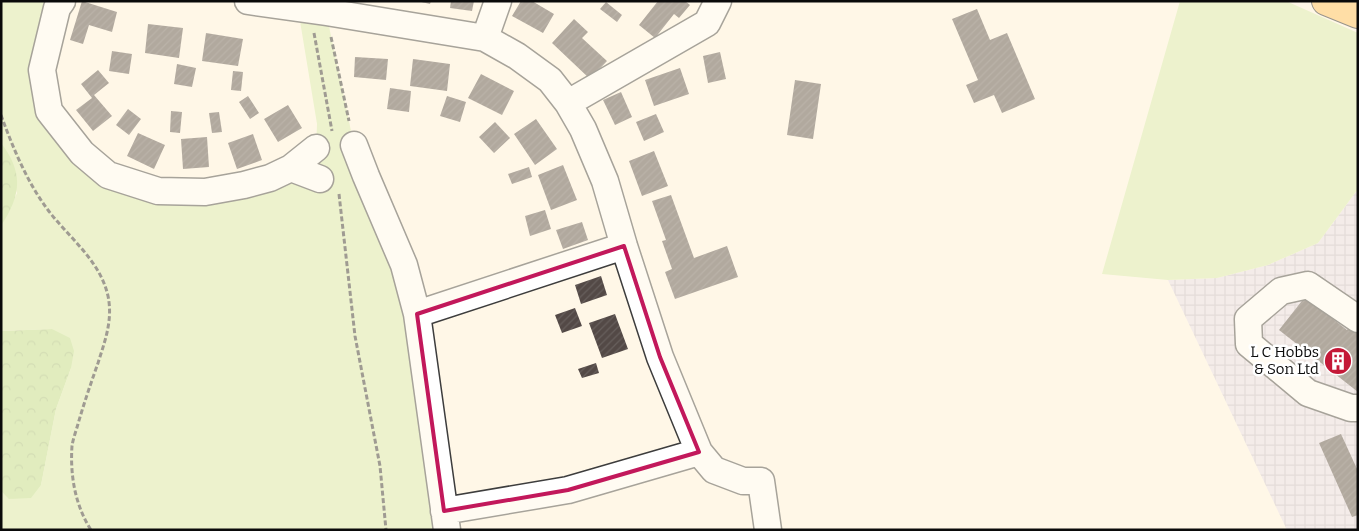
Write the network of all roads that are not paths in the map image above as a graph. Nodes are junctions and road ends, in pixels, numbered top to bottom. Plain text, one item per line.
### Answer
1 (62, 1) edge
2 (248, 1) edge
3 (498, 1) edge
4 (718, 1) edge
5 (1326, 1) edge
6 (320, 8) edge
7 (1358, 14) edge
8 (485, 38) junction
9 (568, 103) junction
10 (291, 168) junction
11 (329, 182) road end
12 (624, 246) junction
13 (417, 314) junction
14 (1358, 319) edge
15 (1358, 408) edge
16 (699, 452) junction
17 (446, 520) edge
18 (768, 530) edge

1 - 10 street
2 - 6 street
3 - 8 street
4 - 9 street
5 - 7 main road
6 - 8 street
8 - 9 street
9 - 12 street
10 - 11 street
10 - 13 street
12 - 13 street
12 - 16 street
13 - 17 street
14 - 15 street
16 - 17 street
16 - 18 street

